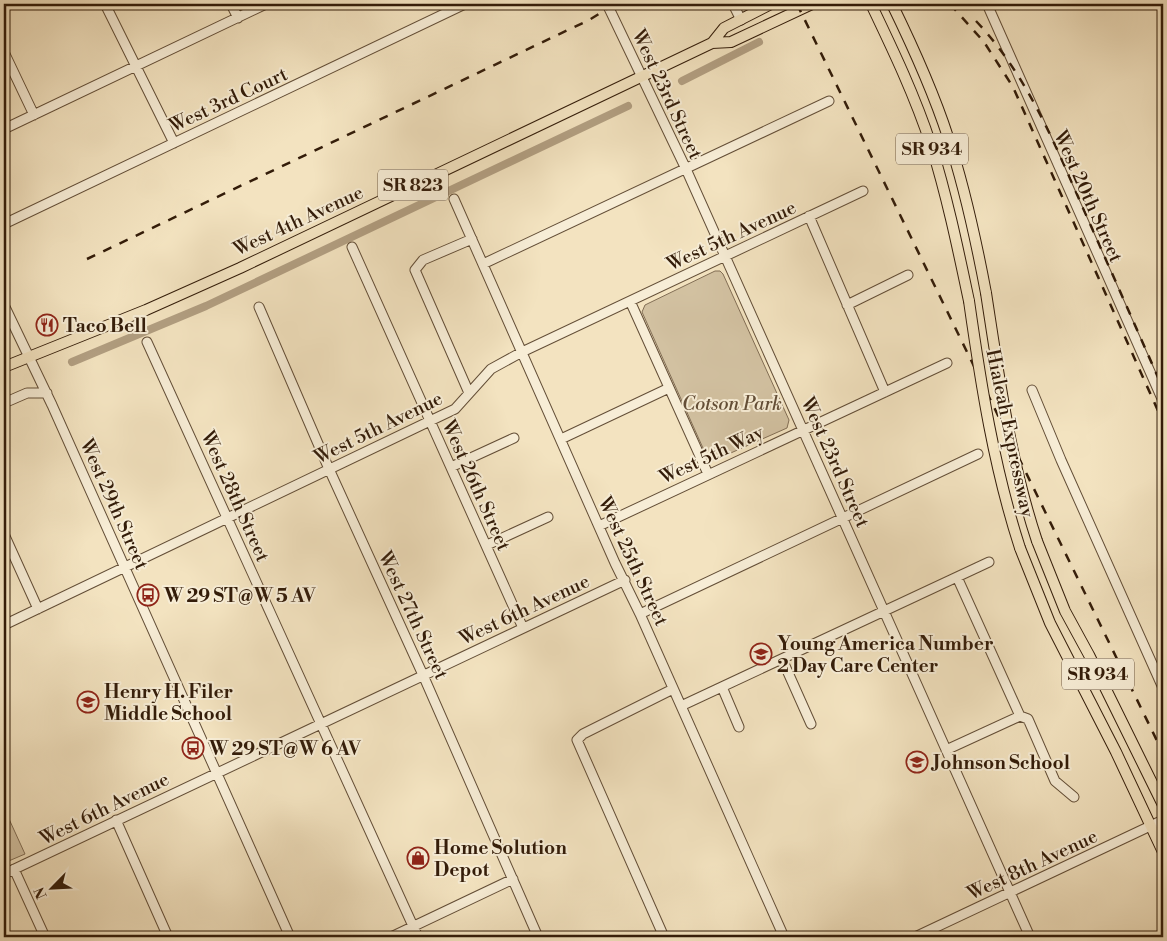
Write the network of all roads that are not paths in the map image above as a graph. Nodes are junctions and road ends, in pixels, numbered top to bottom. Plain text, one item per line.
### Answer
1 (105, 4) edge
2 (231, 4) edge
3 (266, 4) edge
4 (465, 4) edge
5 (607, 4) edge
6 (733, 4) edge
7 (771, 4) edge
8 (812, 4) edge
9 (871, 4) edge
10 (892, 4) edge
11 (987, 4) edge
12 (238, 18) junction
13 (741, 20) junction
14 (712, 43) junction
15 (4, 52) edge
16 (136, 66) junction
17 (642, 76) junction
18 (829, 101) dead end
19 (34, 115) junction
20 (4, 129) edge
21 (174, 143) junction
22 (686, 168) junction
23 (863, 191) dead end
24 (454, 199) dead end
25 (809, 216) junction
26 (4, 224) edge
27 (472, 239) junction
28 (352, 247) dead end
29 (725, 256) junction
30 (483, 264) junction
31 (908, 275) dead end
32 (630, 301) junction
33 (4, 305) edge
34 (847, 305) junction
35 (259, 307) dead end
36 (147, 342) dead end
37 (522, 352) junction
38 (30, 357) junction
39 (947, 362) dead end
40 (4, 367) edge
41 (669, 388) junction
42 (1032, 390) dead end
43 (885, 392) junction
44 (47, 393) junction
45 (469, 393) junction
46 (1163, 401) edge
47 (4, 403) edge
48 (430, 421) junction
49 (803, 429) junction
50 (514, 438) dead end
51 (561, 439) junction
52 (978, 454) dead end
53 (451, 468) junction
54 (329, 470) junction
55 (708, 474) junction
56 (548, 517) dead end
57 (228, 518) junction
58 (843, 518) junction
59 (599, 526) junction
60 (4, 534) edge
61 (487, 545) junction
62 (989, 562) dead end
63 (125, 566) junction
64 (957, 577) junction
65 (625, 580) junction
66 (38, 609) junction
67 (884, 610) junction
68 (640, 614) junction
69 (4, 625) edge
70 (523, 628) junction
71 (782, 659) junction
72 (423, 675) junction
73 (722, 687) junction
74 (1163, 688) edge
75 (674, 690) junction
76 (681, 706) junction
77 (1020, 716) junction
78 (320, 723) junction
79 (811, 724) dead end
80 (739, 727) dead end
81 (946, 750) junction
82 (217, 772) junction
83 (1074, 797) dead end
84 (1163, 805) edge
85 (116, 820) junction
86 (1163, 820) edge
87 (1151, 826) junction
88 (1163, 852) edge
89 (14, 869) junction
90 (4, 874) edge
91 (513, 879) junction
92 (1010, 892) junction
93 (413, 927) junction
94 (45, 937) edge
95 (168, 937) edge
96 (290, 937) edge
97 (391, 937) edge
98 (418, 937) edge
99 (538, 937) edge
100 (664, 937) edge
101 (784, 937) edge
102 (915, 937) edge
103 (1030, 937) edge

1 - 16 street
2 - 12 street
3 - 12 street
4 - 21 street, West 3rd Court
5 - 17 street, West 23rd Street
6 - 13 street
7 - 13 main road, West 4th Avenue / SR 823
8 - 14 main road, West 4th Avenue / SR 823
9 - 87 main road, Hialeah Expressway / SR 934, bridge
10 - 84 main road, Hialeah Expressway / SR 934, bridge
11 - 46 street, West 20th Street
12 - 16 street
13 - 14 main road, West 4th Avenue / SR 823
14 - 17 main road, West 4th Avenue / SR 823
15 - 19 street
16 - 19 street
16 - 21 street
17 - 22 street, West 23rd Street
17 - 38 main road, West 4th Avenue / SR 823
18 - 22 street
19 - 20 street
21 - 26 street, West 3rd Court
22 - 29 street, West 23rd Street
22 - 30 street
23 - 25 street, West 5th Avenue
24 - 27 street, West 25th Street
25 - 29 street, West 5th Avenue
25 - 34 street
27 - 30 street, West 25th Street
27 - 45 street
28 - 48 street, West 26th Street
29 - 32 street, West 5th Avenue
29 - 49 street, West 23rd Street
30 - 37 street, West 25th Street
31 - 34 street
32 - 37 street, West 5th Avenue
32 - 41 street
33 - 38 street, West 29th Street
34 - 43 street
35 - 54 street, West 27th Street
36 - 57 street, West 28th Street
37 - 45 street, West 5th Avenue
37 - 51 street, West 25th Street
38 - 40 main road, West 4th Avenue / SR 823
38 - 44 street, West 29th Street
39 - 43 street, West 5th Way
41 - 51 street
41 - 55 street
42 - 74 street
43 - 49 street, West 5th Way
44 - 47 street
44 - 63 street, West 29th Street
45 - 48 street, West 5th Avenue
48 - 53 street, West 26th Street
48 - 54 street, West 5th Avenue
49 - 55 street, West 5th Way
49 - 58 street, West 23rd Street
50 - 53 street
51 - 59 street, West 25th Street
52 - 58 street
53 - 61 street, West 26th Street
54 - 57 street, West 5th Avenue
54 - 72 street, West 27th Street
55 - 59 street, West 5th Way
56 - 61 street
57 - 63 street, West 5th Avenue
57 - 78 street, West 28th Street
58 - 67 street, West 23rd Street
58 - 68 street
59 - 65 street, West 25th Street
60 - 66 street
61 - 70 street, West 26th Street
62 - 64 street
63 - 66 street, West 5th Avenue
63 - 82 street, West 29th Street
64 - 67 street
64 - 77 street
65 - 68 street, West 25th Street
65 - 70 street, West 6th Avenue
66 - 69 street, West 5th Avenue
67 - 71 street
67 - 81 street, West 23rd Street
68 - 75 street, West 25th Street
70 - 72 street, West 6th Avenue
71 - 73 street
71 - 79 street
72 - 78 street, West 6th Avenue
72 - 91 street, West 27th Street
73 - 76 street
73 - 80 street
75 - 76 street, West 25th Street
75 - 100 street
76 - 101 street, West 25th Street
77 - 81 street
77 - 83 street
78 - 82 street, West 6th Avenue
78 - 93 street, West 28th Street
81 - 92 street, West 23rd Street
82 - 85 street, West 6th Avenue
82 - 96 street, West 29th Street
85 - 89 street, West 6th Avenue
85 - 95 street
86 - 87 street, West 8th Avenue
87 - 88 main road, Hialeah Expressway / SR 934
87 - 92 street, West 8th Avenue
89 - 90 street, West 6th Avenue
89 - 94 street
91 - 93 street
91 - 99 street, West 27th Street
92 - 102 street, West 8th Avenue
92 - 103 street, West 23rd Street
93 - 97 street
93 - 98 street, West 28th Street

